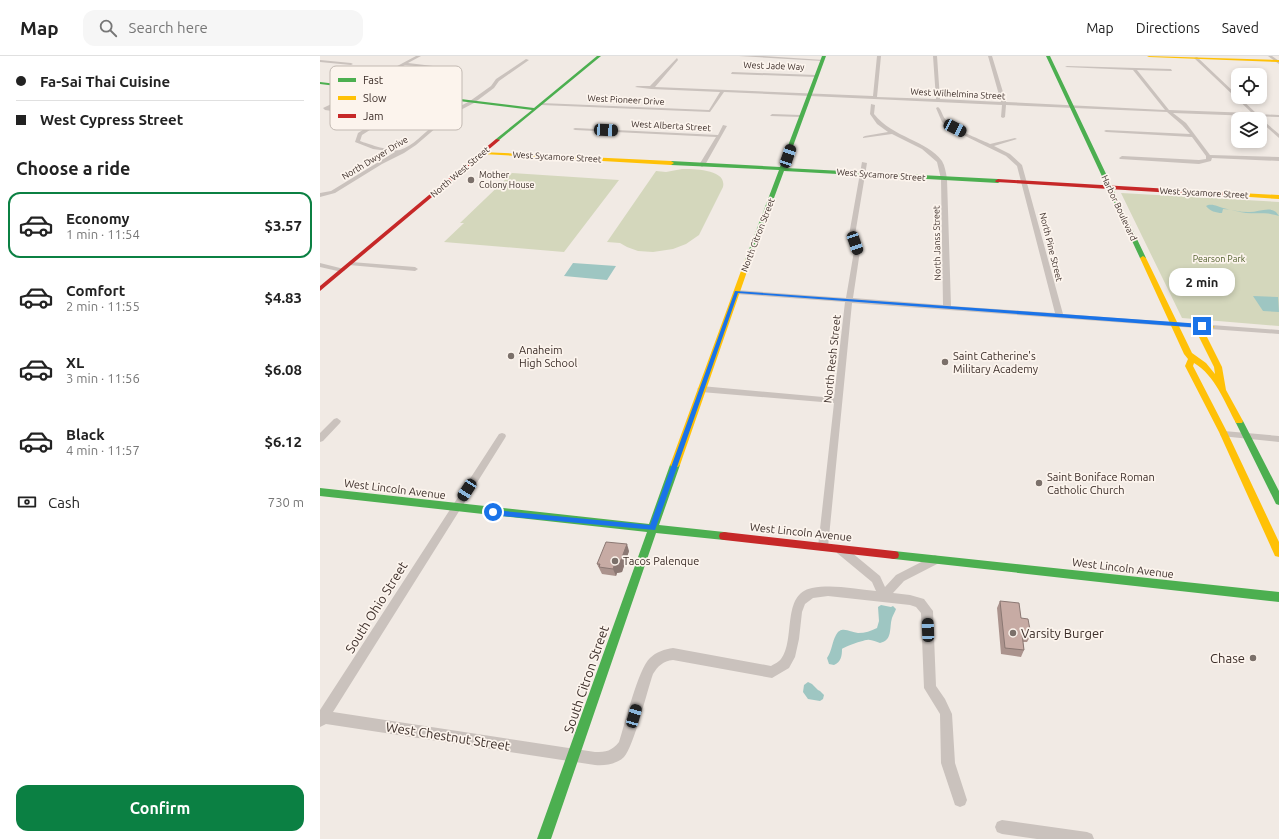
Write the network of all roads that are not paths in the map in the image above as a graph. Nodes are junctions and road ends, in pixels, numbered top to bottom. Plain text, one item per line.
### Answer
1 (419, 56) edge
2 (599, 56) edge
3 (742, 56) edge
4 (879, 56) edge
5 (935, 56) edge
6 (990, 56) edge
7 (1048, 56) edge
8 (1150, 56) edge
9 (1160, 56) edge
10 (1216, 57) edge
11 (823, 58) edge
12 (1196, 58) junction
13 (678, 59) dead end
14 (527, 60) dead end
15 (1276, 60) edge
16 (320, 61) edge
17 (351, 64) dead end
18 (405, 64) junction
19 (402, 66) edge
20 (425, 66) edge
21 (1136, 70) junction
22 (1164, 70) junction
23 (1171, 70) dead end
24 (732, 73) dead end
25 (816, 76) junction
26 (320, 82) edge
27 (330, 83) edge
28 (637, 88) dead end
29 (651, 88) junction
30 (722, 92) junction
31 (809, 95) junction
32 (875, 98) junction
33 (462, 101) edge
34 (938, 101) junction
35 (472, 102) junction
36 (1004, 104) junction
37 (873, 105) dead end
38 (330, 106) edge
39 (538, 106) junction
40 (462, 107) edge
41 (1071, 107) junction
42 (938, 108) dead end
43 (325, 109) junction
44 (330, 110) edge
45 (1168, 111) junction
46 (320, 112) edge
47 (1253, 112) edge
48 (772, 115) dead end
49 (801, 116) junction
50 (1231, 116) edge
51 (1279, 116) edge
52 (1003, 117) dead end
53 (1267, 117) edge
54 (725, 126) dead end
55 (1267, 126) edge
56 (575, 129) dead end
57 (366, 130) edge
58 (430, 130) edge
59 (1106, 131) dead end
60 (891, 133) junction
61 (718, 136) junction
62 (1192, 136) junction
63 (865, 137) dead end
64 (1279, 137) edge
65 (1016, 138) dead end
66 (989, 146) junction
67 (402, 152) junction
68 (483, 153) junction
69 (1209, 156) junction
70 (1122, 158) dead end
71 (1279, 159) edge
72 (864, 163) dead end
73 (702, 164) junction
74 (783, 169) junction
75 (862, 174) junction
76 (944, 179) junction
77 (1025, 184) junction
78 (1110, 188) junction
79 (321, 195) edge
80 (1279, 197) edge
81 (351, 264) junction
82 (320, 265) edge
83 (415, 269) dead end
84 (342, 270) junction
85 (320, 289) edge
86 (736, 292) junction
87 (849, 299) junction
88 (947, 306) junction
89 (1059, 314) junction
90 (1174, 324) junction
91 (1211, 327) junction
92 (1279, 332) edge
93 (1192, 359) junction
94 (701, 389) junction
95 (1222, 390) junction
96 (838, 401) junction
97 (337, 421) dead end
98 (1224, 434) junction
99 (502, 436) dead end
100 (1248, 436) junction
101 (320, 439) edge
102 (1279, 439) edge
103 (320, 492) edge
104 (1279, 501) edge
105 (455, 508) junction
106 (653, 528) junction
107 (823, 547) junction
108 (840, 549) junction
109 (1279, 553) edge
110 (936, 560) junction
111 (884, 597) junction
112 (1279, 597) edge
113 (321, 719) edge
114 (574, 755) junction
115 (960, 800) dead end
116 (1002, 827) dead end
117 (544, 839) edge
118 (1087, 839) edge

1 - 18 street
2 - 39 street, North West Street
3 - 11 street
4 - 32 street
5 - 34 street
6 - 36 street
7 - 41 street, Harbor Boulevard
8 - 9 street
9 - 12 street
10 - 12 street
10 - 15 street
11 - 25 street, North Citron Street
12 - 47 street
13 - 29 street
14 - 35 street, North Dwyer Drive
16 - 17 street
18 - 19 street
18 - 20 street
21 - 22 street
21 - 22 street
21 - 45 street
22 - 23 street
24 - 25 street, West Jade Way
25 - 31 street, North Citron Street
26 - 27 street
28 - 29 street, West Wilhelmina Street
29 - 30 street, West Wilhelmina Street
30 - 31 street, West Wilhelmina Street
30 - 39 street, West Pioneer Drive
31 - 32 street, West Wilhelmina Street
31 - 49 street, North Citron Street
32 - 34 street, West Wilhelmina Street
33 - 35 street
34 - 36 street, West Wilhelmina Street
35 - 39 street
35 - 40 street, North Dwyer Drive
36 - 41 street, West Wilhelmina Street
36 - 52 street
37 - 60 street, North Janss Street
38 - 43 street
39 - 68 street, North West Street
41 - 45 street, West Wilhelmina Street
41 - 78 street, Harbor Boulevard
42 - 66 street, North Pine Street
43 - 44 street
43 - 46 street
45 - 50 street, West Wilhelmina Street
45 - 62 street
48 - 49 street
49 - 74 street, North Citron Street
51 - 53 street, West Wilhelmina Street
54 - 61 street
55 - 64 street
56 - 61 street, West Alberta Street
57 - 67 street
58 - 67 street, North Dwyer Drive
59 - 62 street
60 - 63 street
60 - 76 street, North Janss Street
61 - 73 street
62 - 69 street
65 - 66 street
66 - 77 street, North Pine Street
67 - 79 street, North Dwyer Drive
68 - 73 street, West Sycamore Street
68 - 81 street, North West Street
69 - 70 street
69 - 71 street
72 - 75 street, North Resh Street
73 - 74 street, West Sycamore Street
74 - 75 street, West Sycamore Street
74 - 86 street, North Citron Street
75 - 76 street, West Sycamore Street
75 - 87 street, North Resh Street
76 - 77 street, West Sycamore Street
76 - 88 street, North Janss Street
77 - 78 street, West Sycamore Street
77 - 89 street, North Pine Street
78 - 80 street, West Sycamore Street
78 - 90 street, Harbor Boulevard
81 - 83 street
81 - 84 street, North West Street
82 - 84 street
84 - 85 street, North West Street
86 - 87 street
86 - 94 street, North Citron Street
87 - 88 street
87 - 96 street, North Resh Street
88 - 89 street
89 - 90 street
90 - 91 street
90 - 93 street, Harbor Boulevard
91 - 92 street
91 - 95 street
93 - 95 street, Harbor Boulevard
93 - 98 street, Harbor Boulevard
94 - 96 street
94 - 106 street, North Citron Street
95 - 100 street, Harbor Boulevard
96 - 107 street, North Resh Street
97 - 101 street
98 - 100 street
98 - 109 street, Harbor Boulevard
99 - 105 street, South Ohio Street
100 - 102 street
100 - 104 street, Harbor Boulevard
103 - 105 street, West Lincoln Avenue
105 - 106 street, West Lincoln Avenue
105 - 113 street, South Ohio Street
106 - 107 street, West Lincoln Avenue
106 - 114 street, South Citron Street
107 - 108 street, West Lincoln Avenue
108 - 110 street, West Lincoln Avenue
108 - 111 street
110 - 111 street
110 - 112 street, West Lincoln Avenue
111 - 114 street, West Chestnut Street
111 - 115 street, West Chestnut Street
113 - 114 street, West Chestnut Street
114 - 117 street, South Citron Street
116 - 118 street

